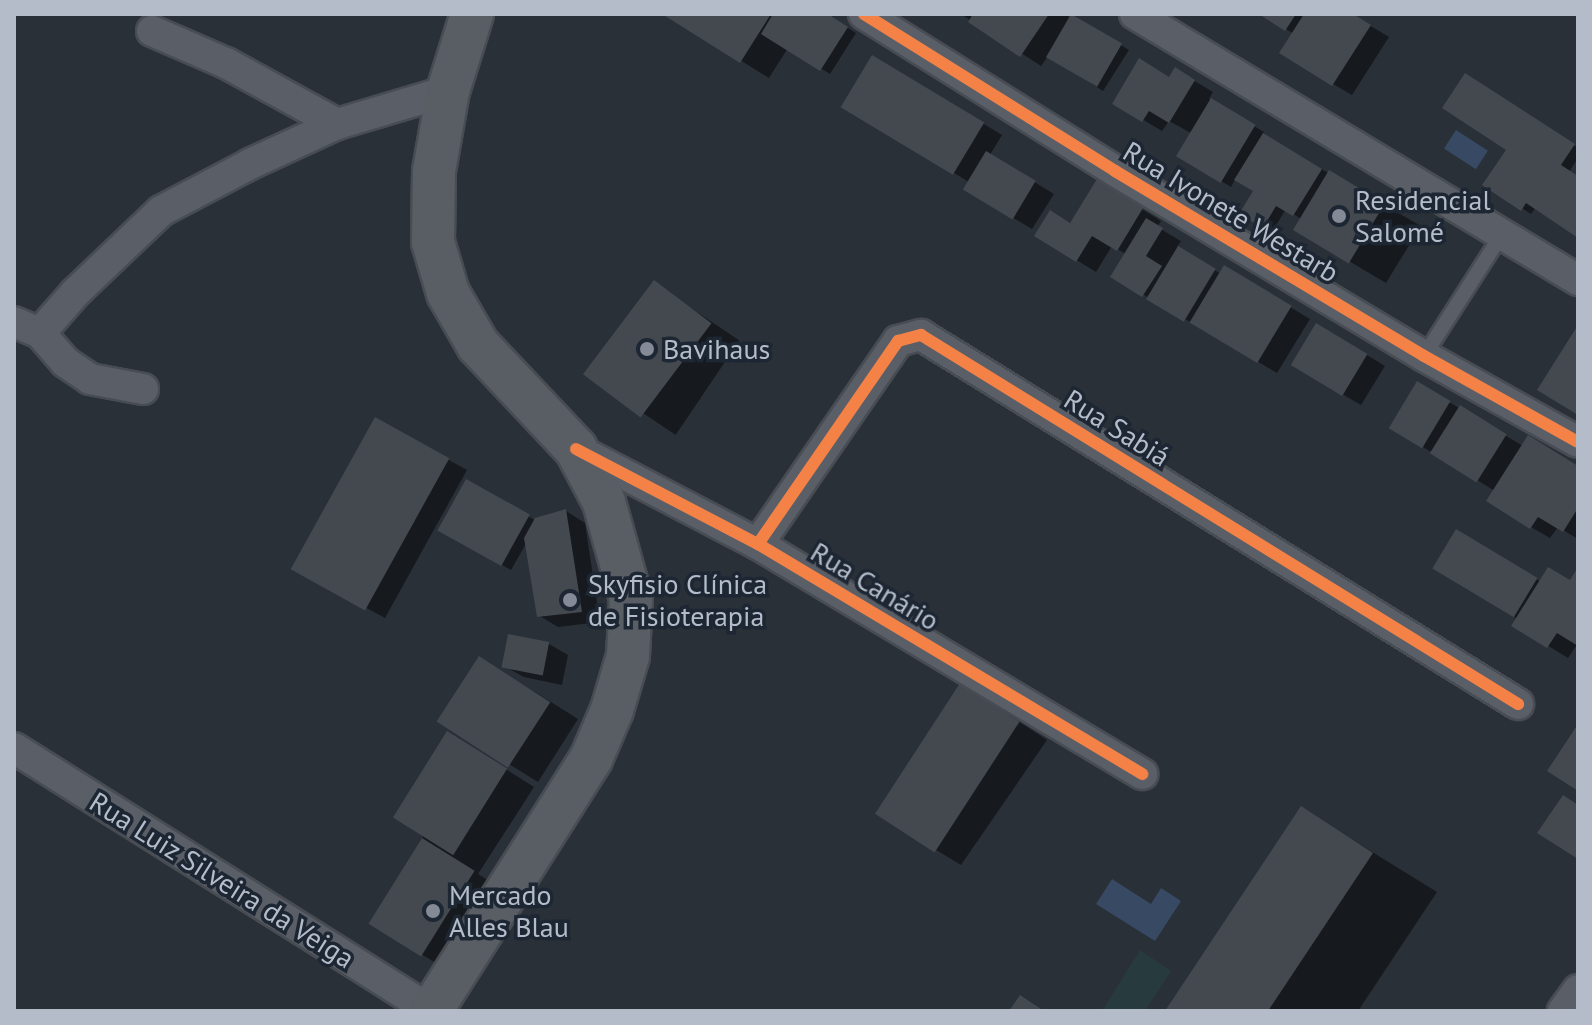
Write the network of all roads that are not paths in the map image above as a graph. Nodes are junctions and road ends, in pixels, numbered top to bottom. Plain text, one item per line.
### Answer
1 (472, 14) edge
2 (864, 14) edge
3 (1135, 14) edge
4 (152, 31) dead end
5 (448, 91) junction
6 (337, 124) junction
7 (1502, 234) junction
8 (1578, 280) edge
9 (27, 327) edge
10 (1424, 356) junction
11 (143, 389) dead end
12 (1578, 442) edge
13 (576, 449) junction
14 (758, 544) junction
15 (1518, 704) dead end
16 (14, 748) edge
17 (1143, 774) dead end
18 (1578, 990) edge
19 (431, 1011) edge
20 (1563, 1011) edge

1 - 5 main road
2 - 10 street, Rua Ivonete Westarb
3 - 7 street
4 - 6 street
5 - 6 street
5 - 13 main road
6 - 9 street
7 - 8 street
7 - 10 lane
9 - 11 street
10 - 12 street, Rua Ivonete Westarb
13 - 14 street, Rua Canário
13 - 19 main road
14 - 15 street, Rua Sabiá
14 - 17 street, Rua Canário
16 - 19 street, Rua Luiz Silveira da Veiga
18 - 20 street

